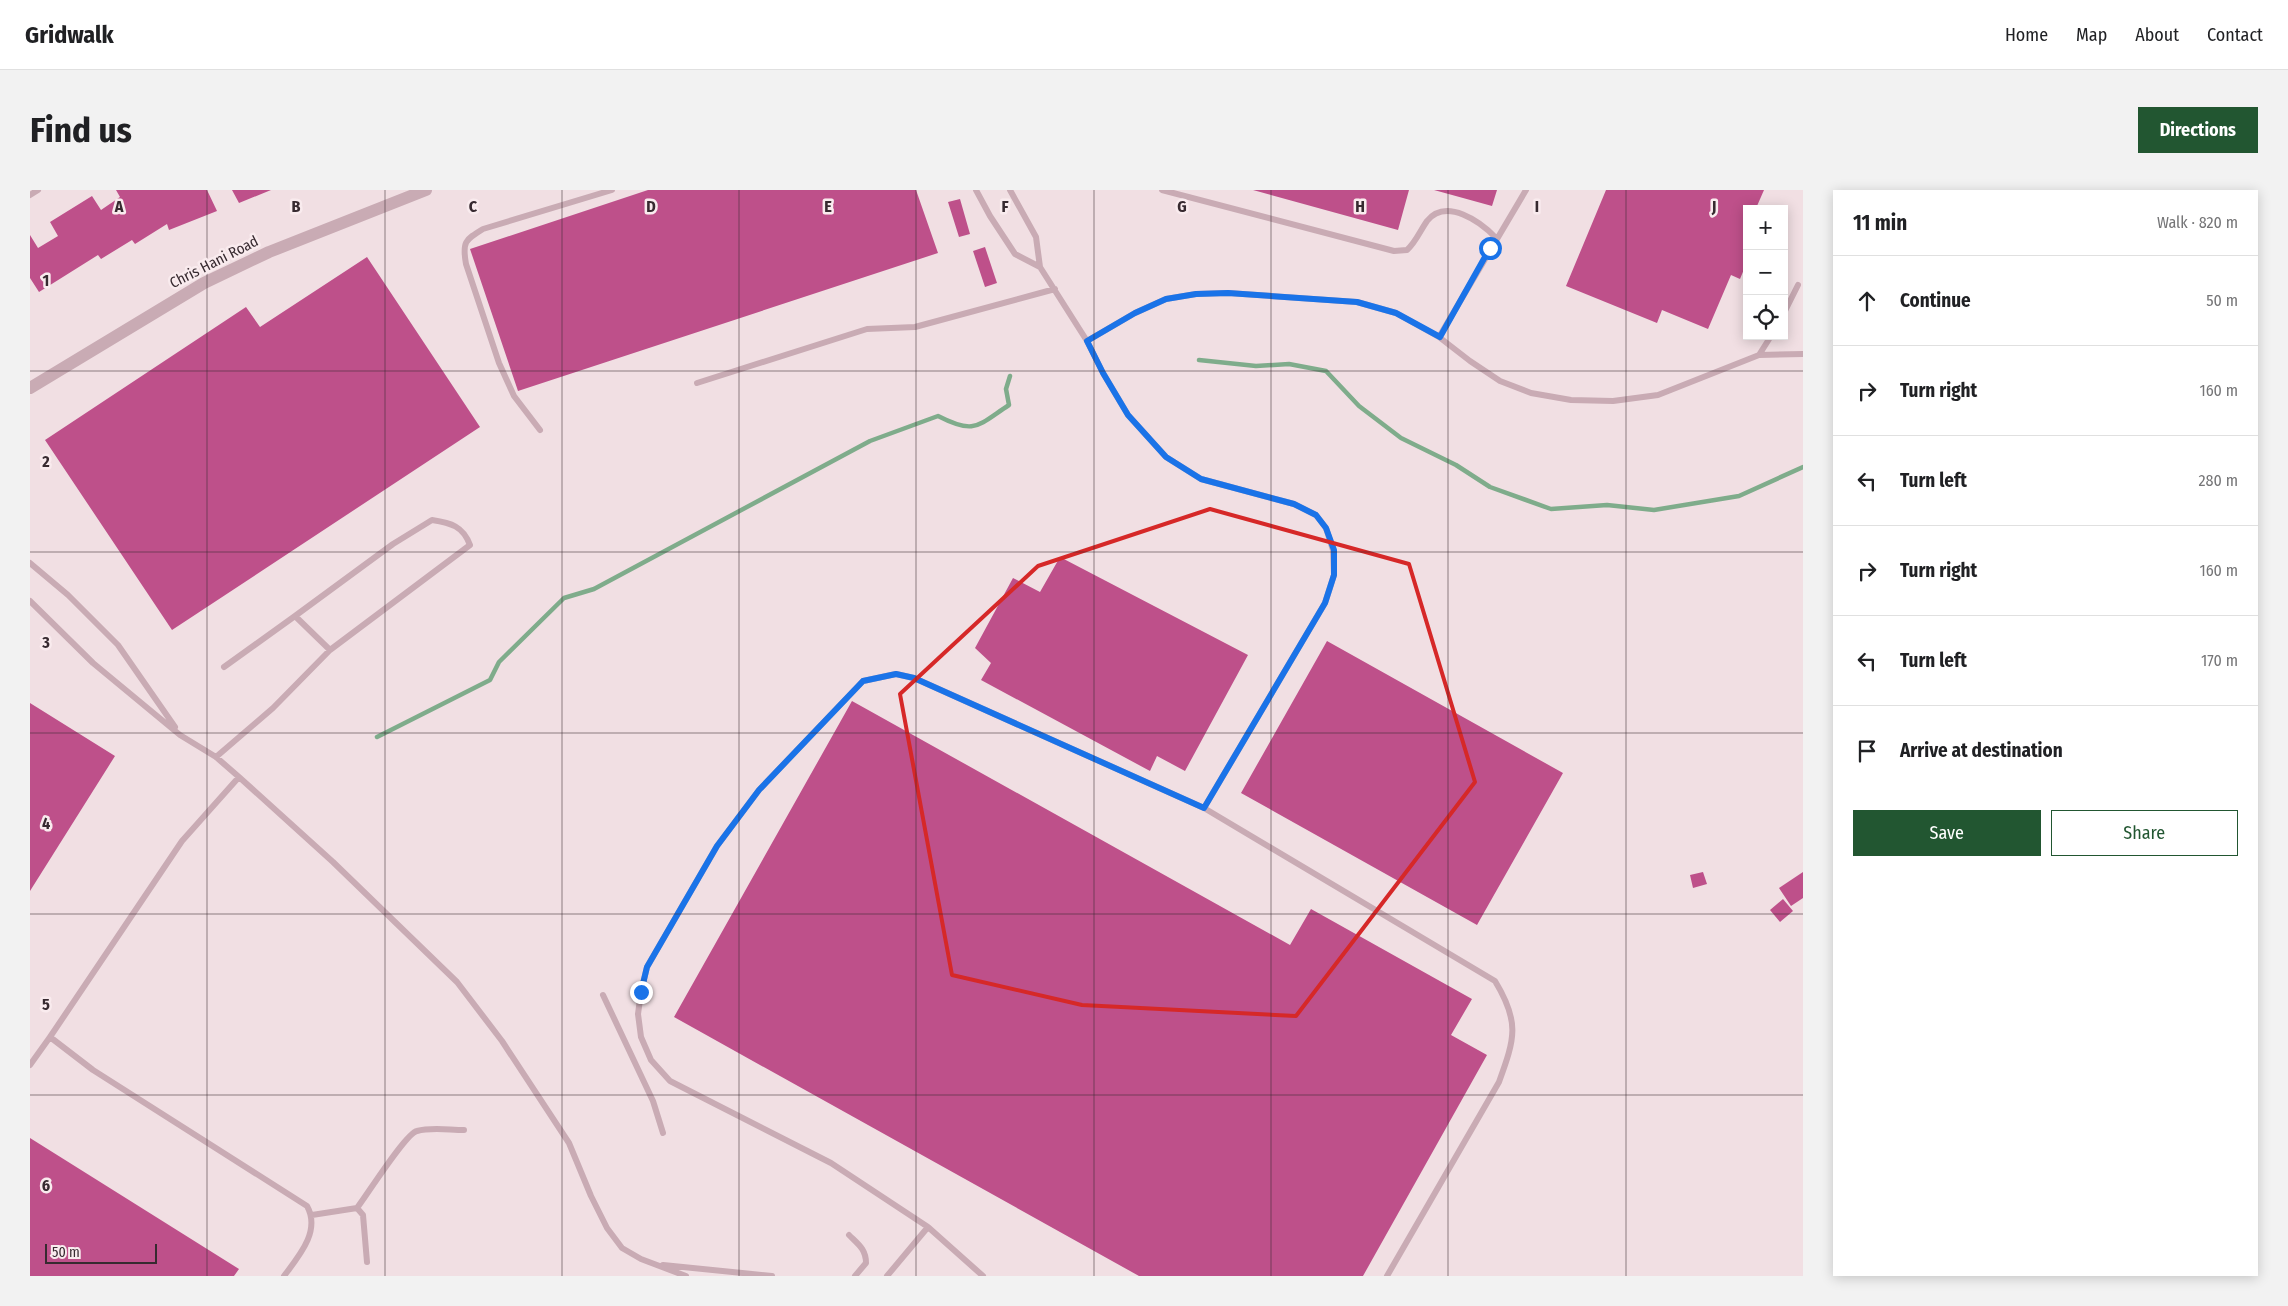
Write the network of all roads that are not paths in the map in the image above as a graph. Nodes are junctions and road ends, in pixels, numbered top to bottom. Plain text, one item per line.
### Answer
1 (38, 190) edge
2 (426, 190) edge
3 (612, 190) edge
4 (976, 190) edge
5 (1010, 190) edge
6 (1162, 190) edge
7 (1526, 190) edge
8 (30, 195) edge
9 (1496, 238) junction
10 (1040, 267) junction
11 (1798, 285) dead end
12 (1055, 289) junction
13 (1788, 305) edge
14 (1440, 337) junction
15 (1768, 340) edge
16 (1087, 341) junction
17 (1803, 354) edge
18 (1758, 355) junction
19 (697, 383) dead end
20 (30, 388) edge
21 (540, 430) dead end
22 (30, 563) edge
23 (30, 601) edge
24 (295, 616) junction
25 (330, 650) junction
26 (224, 667) dead end
27 (180, 735) junction
28 (216, 757) junction
29 (239, 777) junction
30 (1204, 808) junction
31 (603, 995) dead end
32 (50, 1037) junction
33 (30, 1065) edge
34 (464, 1130) dead end
35 (662, 1132) dead end
36 (357, 1208) junction
37 (312, 1215) junction
38 (928, 1227) junction
39 (849, 1235) dead end
40 (367, 1262) dead end
41 (652, 1264) junction
42 (284, 1276) edge
43 (686, 1276) edge
44 (772, 1276) edge
45 (855, 1276) edge
46 (887, 1276) edge
47 (983, 1276) edge
48 (1387, 1276) edge

1 - 8 lane
2 - 20 street, Chris Hani Road
3 - 21 lane
4 - 10 lane
5 - 10 lane
6 - 9 lane
7 - 9 lane
9 - 14 lane
10 - 12 lane
11 - 13 lane
12 - 16 lane
12 - 19 lane
14 - 16 lane
14 - 18 lane
15 - 18 lane
16 - 30 lane
17 - 18 lane
22 - 27 lane
23 - 27 lane
24 - 25 lane
24 - 25 lane
24 - 26 lane
25 - 28 lane
27 - 28 lane
28 - 29 lane
29 - 32 lane
29 - 41 lane
30 - 38 lane
30 - 48 lane
31 - 35 lane
32 - 33 lane
32 - 37 lane
34 - 36 lane
36 - 37 lane
36 - 40 lane
37 - 42 lane
38 - 46 lane
38 - 47 lane
39 - 45 lane
41 - 43 lane
41 - 44 lane

